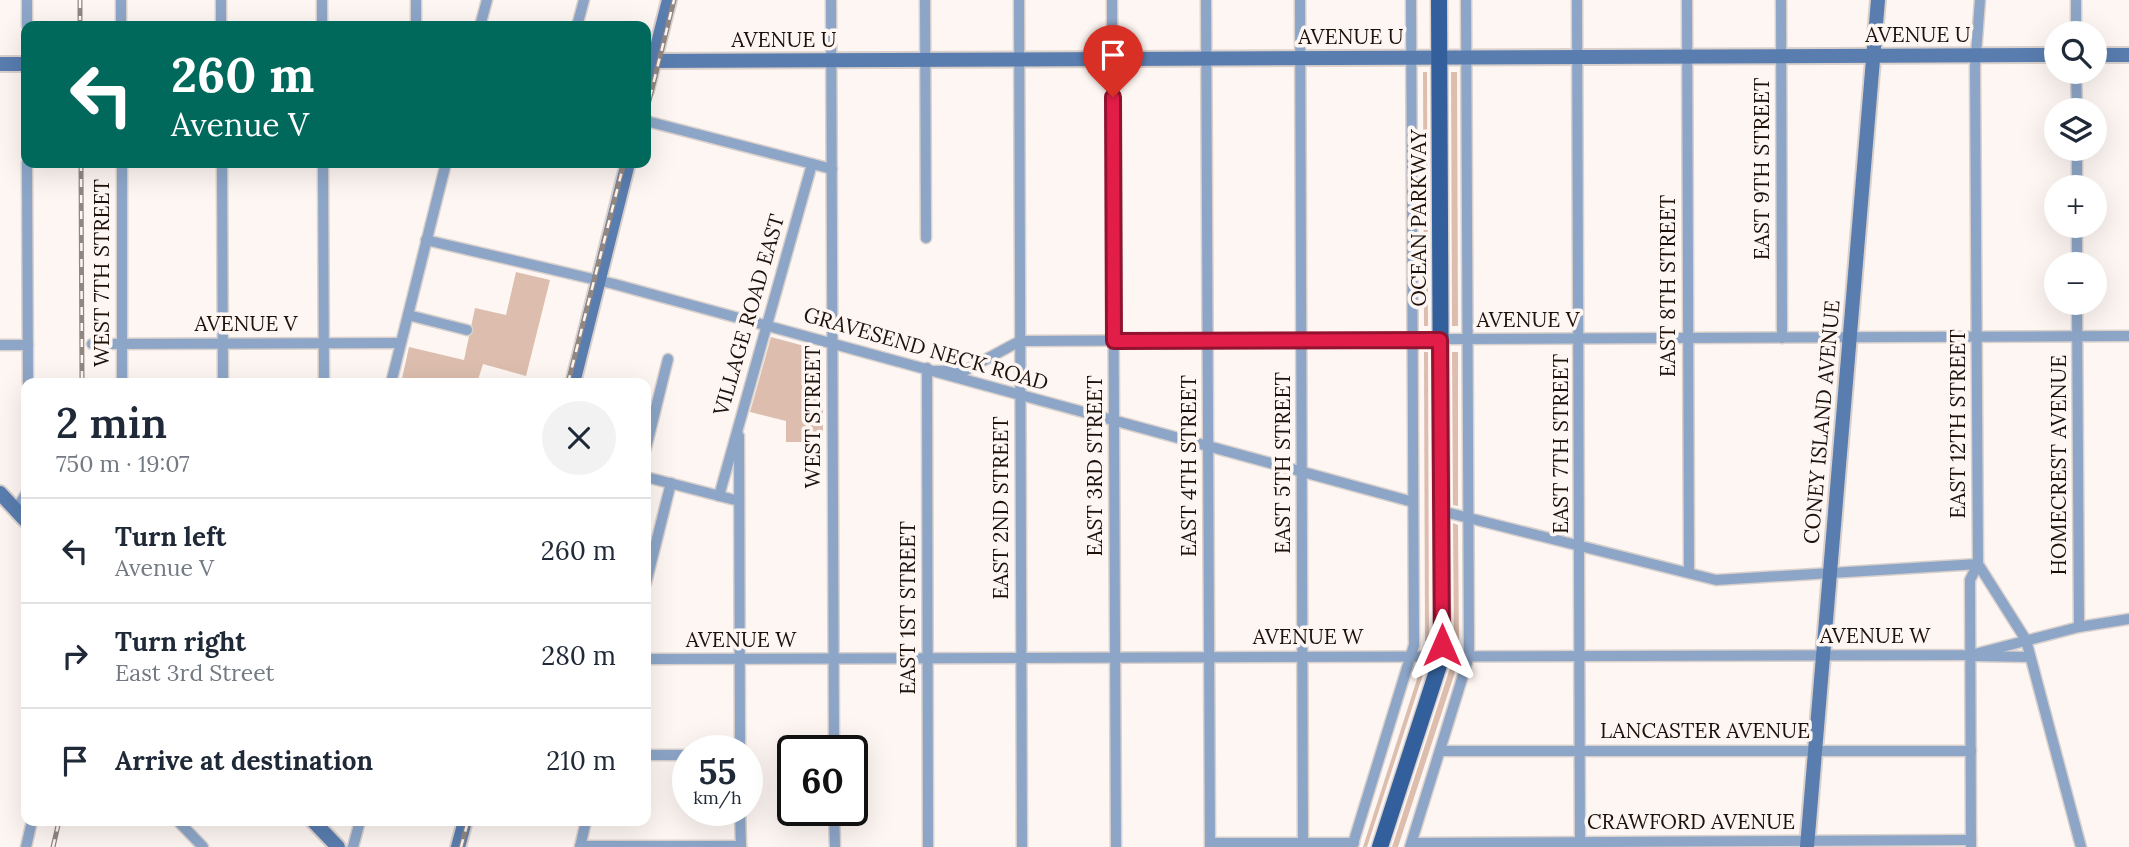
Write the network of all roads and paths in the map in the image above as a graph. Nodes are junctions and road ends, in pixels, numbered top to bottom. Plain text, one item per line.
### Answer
1 (27, 0) edge
2 (121, 0) edge
3 (221, 0) edge
4 (322, 0) edge
5 (416, 0) edge
6 (487, 0) edge
7 (584, 0) edge
8 (669, 0) edge
9 (831, 0) edge
10 (925, 0) edge
11 (1019, 0) edge
12 (1112, 0) edge
13 (1206, 0) edge
14 (1300, 0) edge
15 (1411, 0) edge
16 (1439, 0) edge
17 (1466, 0) edge
18 (1577, 0) edge
19 (1686, 0) edge
20 (1780, 0) edge
21 (1878, 0) edge
22 (1980, 0) edge
23 (2076, 0) edge
24 (27, 21) edge
25 (121, 21) edge
26 (221, 21) edge
27 (322, 21) edge
28 (416, 21) edge
29 (481, 21) edge
30 (578, 21) edge
31 (2076, 21) edge
32 (2044, 55) edge
33 (2107, 55) edge
34 (2129, 55) edge
35 (1874, 56) junction
36 (1976, 56) junction
37 (1578, 57) junction
38 (1687, 57) junction
39 (1781, 57) junction
40 (651, 58) edge
41 (1411, 58) junction
42 (1439, 58) junction
43 (1466, 58) junction
44 (1113, 59) junction
45 (1207, 59) junction
46 (1300, 59) junction
47 (925, 60) junction
48 (1019, 60) junction
49 (651, 61) edge
50 (831, 61) junction
51 (0, 64) edge
52 (21, 64) edge
53 (651, 122) edge
54 (812, 164) junction
55 (27, 168) edge
56 (122, 168) edge
57 (222, 168) edge
58 (323, 168) edge
59 (445, 168) edge
60 (627, 168) edge
61 (832, 169) junction
62 (926, 238) dead end
63 (426, 240) junction
64 (599, 282) junction
65 (408, 315) junction
66 (2077, 315) edge
67 (766, 325) junction
68 (467, 330) dead end
69 (1977, 337) junction
70 (2078, 337) junction
71 (2129, 337) edge
72 (1688, 338) junction
73 (1782, 338) junction
74 (1850, 338) junction
75 (1468, 339) junction
76 (1580, 339) junction
77 (1208, 340) junction
78 (1301, 340) junction
79 (1412, 340) junction
80 (1440, 340) junction
81 (1020, 341) junction
82 (1114, 341) junction
83 (324, 343) junction
84 (400, 343) junction
85 (832, 343) junction
86 (92, 344) dead end
87 (122, 344) junction
88 (223, 344) junction
89 (0, 345) edge
90 (28, 345) junction
91 (668, 359) dead end
92 (931, 369) junction
93 (28, 378) edge
94 (122, 378) edge
95 (223, 378) edge
96 (324, 378) edge
97 (392, 378) edge
98 (574, 378) edge
99 (1020, 395) junction
100 (739, 422) junction
101 (1115, 423) junction
102 (651, 428) edge
103 (1208, 447) junction
104 (1302, 473) junction
105 (651, 478) edge
106 (671, 483) junction
107 (0, 493) edge
108 (719, 496) junction
109 (739, 501) junction
110 (21, 502) edge
111 (1413, 502) junction
112 (16, 510) junction
113 (1441, 511) junction
114 (21, 516) edge
115 (1469, 518) junction
116 (1580, 545) junction
117 (651, 563) edge
118 (1978, 564) junction
119 (1689, 573) junction
120 (1831, 573) junction
121 (2129, 619) edge
122 (2079, 627) junction
123 (2026, 640) junction
124 (1824, 655) junction
125 (1971, 655) junction
126 (1442, 656) junction
127 (1469, 656) junction
128 (1580, 656) junction
129 (1115, 657) junction
130 (1209, 657) junction
131 (1302, 657) junction
132 (1412, 657) junction
133 (2031, 657) junction
134 (927, 658) junction
135 (1021, 658) junction
136 (651, 659) edge
137 (739, 659) junction
138 (834, 659) junction
139 (740, 735) edge
140 (834, 735) edge
141 (1440, 751) junction
142 (1580, 751) junction
143 (1815, 751) junction
144 (1971, 751) junction
145 (651, 755) edge
146 (672, 755) edge
147 (31, 826) edge
148 (183, 826) edge
149 (318, 826) edge
150 (359, 826) edge
151 (464, 826) edge
152 (585, 826) edge
153 (740, 826) edge
154 (834, 826) edge
155 (1303, 843) junction
156 (1808, 844) edge
157 (1971, 844) edge
158 (1210, 845) edge
159 (1353, 845) edge
160 (1411, 845) edge
161 (1580, 845) edge
162 (580, 846) edge
163 (741, 846) edge
164 (26, 847) edge
165 (203, 847) edge
166 (338, 847) edge
167 (353, 847) edge
168 (458, 847) edge
169 (835, 847) edge
170 (928, 847) edge
171 (1022, 847) edge
172 (1116, 847) edge
173 (1380, 847) edge
174 (2081, 847) edge

1 - 24 street
2 - 25 street
3 - 26 street
4 - 27 street
5 - 28 street
6 - 29 street
7 - 30 street
8 - 40 main road
9 - 50 street, WEST STREET
10 - 47 street
11 - 48 street, EAST 2ND STREET
12 - 44 street, EAST 3RD STREET
13 - 45 street, EAST 4TH STREET
14 - 46 street, EAST 5TH STREET
15 - 41 street, OCEAN PARKWAY
16 - 42 main road, OCEAN PARKWAY
17 - 43 street
18 - 37 street, EAST 7TH STREET
19 - 38 street, EAST 8TH STREET
20 - 39 street, EAST 9TH STREET
21 - 35 main road, CONEY ISLAND AVENUE
22 - 36 street, EAST 12TH STREET
23 - 31 street
32 - 36 main road, AVENUE U
33 - 34 main road
35 - 36 main road, AVENUE U
35 - 39 main road, AVENUE U
35 - 74 main road, CONEY ISLAND AVENUE
36 - 69 street, EAST 12TH STREET
37 - 38 main road, AVENUE U
37 - 43 main road, AVENUE U
37 - 76 street, EAST 7TH STREET
38 - 39 main road, AVENUE U
38 - 72 street, EAST 8TH STREET
39 - 73 street, EAST 9TH STREET
41 - 42 main road, AVENUE U
41 - 46 main road, AVENUE U
41 - 79 street, OCEAN PARKWAY
42 - 43 main road, AVENUE U
42 - 80 main road, OCEAN PARKWAY
43 - 75 street
44 - 45 main road, AVENUE U
44 - 48 main road, AVENUE U
44 - 82 street, EAST 3RD STREET
45 - 46 main road, AVENUE U
45 - 77 street, EAST 4TH STREET
46 - 78 street, EAST 5TH STREET
47 - 48 main road, AVENUE U
47 - 50 main road, AVENUE U
47 - 62 street
48 - 81 street, EAST 2ND STREET
49 - 50 main road, AVENUE U
50 - 61 street, WEST STREET
51 - 52 main road
53 - 54 street
54 - 61 street
54 - 67 street, VILLAGE ROAD EAST
55 - 90 street
56 - 87 street, WEST 7TH STREET
57 - 88 street
58 - 83 street
59 - 63 street
60 - 64 main road
61 - 85 street, WEST STREET
63 - 64 street, GRAVESEND NECK ROAD
63 - 65 street
64 - 67 street, GRAVESEND NECK ROAD
64 - 98 main road
65 - 68 street
65 - 84 street
66 - 70 street, HOMECREST AVENUE
67 - 85 street, GRAVESEND NECK ROAD
67 - 100 street, VILLAGE ROAD EAST
69 - 70 street, AVENUE V
69 - 74 street, AVENUE V
69 - 118 street, EAST 12TH STREET
70 - 71 street, AVENUE V
70 - 122 street, HOMECREST AVENUE
72 - 73 street, AVENUE V
72 - 76 street, AVENUE V
72 - 119 street, EAST 8TH STREET
73 - 74 street, AVENUE V
74 - 120 main road, CONEY ISLAND AVENUE
75 - 76 street, AVENUE V
75 - 80 street, AVENUE V
75 - 115 street
76 - 116 street, EAST 7TH STREET
77 - 78 street, AVENUE V
77 - 82 street, AVENUE V
77 - 103 street, EAST 4TH STREET
78 - 79 street, AVENUE V
78 - 104 street, EAST 5TH STREET
79 - 80 street, AVENUE V
79 - 111 street, OCEAN PARKWAY
80 - 113 main road, OCEAN PARKWAY
81 - 82 street, AVENUE V
81 - 92 street, AVENUE V
81 - 99 street, EAST 2ND STREET
82 - 101 street, EAST 3RD STREET
83 - 84 street, AVENUE V
83 - 88 street, AVENUE V
83 - 96 street
84 - 97 street
85 - 92 street, GRAVESEND NECK ROAD
85 - 138 street, WEST STREET
86 - 87 street, AVENUE V
87 - 88 street, AVENUE V
87 - 94 street, WEST 7TH STREET
88 - 95 street
89 - 90 street
90 - 93 street
91 - 102 street
92 - 99 street, GRAVESEND NECK ROAD
92 - 134 street, EAST 1ST STREET
99 - 101 street, GRAVESEND NECK ROAD
99 - 135 street, EAST 2ND STREET
100 - 108 street, VILLAGE ROAD EAST
100 - 109 street
101 - 103 street, GRAVESEND NECK ROAD
101 - 129 street, EAST 3RD STREET
103 - 104 street, GRAVESEND NECK ROAD
103 - 130 street, EAST 4TH STREET
104 - 111 street, GRAVESEND NECK ROAD
104 - 131 street, EAST 5TH STREET
105 - 106 street
106 - 108 street
106 - 117 street
107 - 112 main road
108 - 109 street
109 - 137 street
110 - 112 street
111 - 132 street, OCEAN PARKWAY
112 - 114 main road
113 - 115 street
113 - 126 main road, OCEAN PARKWAY
115 - 116 street
115 - 127 street
116 - 119 street
116 - 128 street, EAST 7TH STREET
118 - 120 street
118 - 123 street
118 - 125 street, EAST 12TH STREET
119 - 120 street
120 - 124 main road, CONEY ISLAND AVENUE
121 - 122 street
122 - 123 street
123 - 125 street, AVENUE W
123 - 133 street
124 - 125 street, AVENUE W
124 - 128 street, AVENUE W
124 - 143 main road, CONEY ISLAND AVENUE
125 - 133 street, AVENUE W
125 - 144 street, EAST 12TH STREET
126 - 127 street, AVENUE W
126 - 132 street, AVENUE W
126 - 173 main road, OCEAN PARKWAY
127 - 128 street, AVENUE W
127 - 141 street
128 - 142 street, EAST 7TH STREET
129 - 130 street, AVENUE W
129 - 135 street, AVENUE W
129 - 172 street, EAST 3RD STREET
130 - 131 street, AVENUE W
130 - 158 street, EAST 4TH STREET
131 - 132 street, AVENUE W
131 - 155 street, EAST 5TH STREET
132 - 159 street, OCEAN PARKWAY
133 - 174 street
134 - 135 street, AVENUE W
134 - 138 street, AVENUE W
134 - 170 street, EAST 1ST STREET
135 - 171 street, EAST 2ND STREET
136 - 137 street, AVENUE W
137 - 138 street, AVENUE W
137 - 139 street
138 - 140 street, WEST STREET
141 - 142 street, LANCASTER AVENUE
141 - 160 street
142 - 143 street, LANCASTER AVENUE
142 - 161 street, EAST 7TH STREET
143 - 144 street, LANCASTER AVENUE
143 - 156 main road, CONEY ISLAND AVENUE
144 - 157 street, EAST 12TH STREET
145 - 146 street
147 - 164 street
148 - 165 street
149 - 166 main road
150 - 167 street
151 - 168 main road
152 - 162 street
153 - 163 street
154 - 169 street
155 - 158 street
155 - 159 street
156 - 157 street, CRAWFORD AVENUE
156 - 161 street, CRAWFORD AVENUE
160 - 161 street, CRAWFORD AVENUE
162 - 163 street

